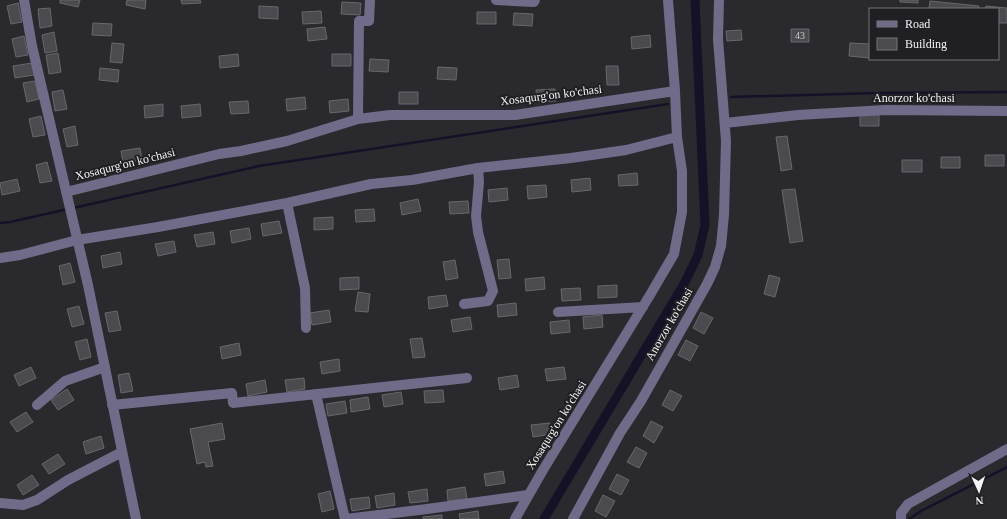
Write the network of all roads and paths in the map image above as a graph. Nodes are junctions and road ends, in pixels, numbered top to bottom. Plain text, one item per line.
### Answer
1 (24, 0) edge
2 (370, 0) edge
3 (496, 0) edge
4 (535, 0) edge
5 (668, 0) edge
6 (719, 0) edge
7 (675, 91) junction
8 (1007, 111) edge
9 (358, 119) junction
10 (725, 123) junction
11 (677, 137) junction
12 (478, 168) junction
13 (66, 192) junction
14 (287, 203) junction
15 (77, 240) junction
16 (0, 258) edge
17 (464, 304) dead end
18 (643, 308) junction
19 (558, 312) dead end
20 (306, 328) dead end
21 (105, 367) junction
22 (467, 378) dead end
23 (316, 394) junction
24 (37, 405) dead end
25 (112, 405) junction
26 (1007, 449) edge
27 (122, 452) junction
28 (528, 495) junction
29 (0, 503) edge
30 (901, 516) edge
31 (136, 519) edge
32 (346, 519) edge
33 (515, 519) edge
34 (573, 519) edge

1 - 13 street, Xosaqurg'on ko'chasi
2 - 9 street
3 - 4 street
5 - 7 street, Xosaqurg'on ko'chasi
6 - 10 street, Anorzor ko'chasi
7 - 9 street, Xosaqurg'on ko'chasi
7 - 11 street, Xosaqurg'on ko'chasi
8 - 10 street, Anorzor ko'chasi
9 - 13 street, Xosaqurg'on ko'chasi
10 - 34 street, Anorzor ko'chasi
11 - 12 street
11 - 18 street, Xosaqurg'on ko'chasi
12 - 14 street
12 - 17 street
13 - 15 street
14 - 15 street
14 - 20 street
15 - 16 street
15 - 21 street
18 - 19 street
18 - 28 street, Xosaqurg'on ko'chasi
21 - 24 street
21 - 25 street
22 - 23 street
23 - 25 street
23 - 32 street
25 - 27 street
26 - 30 street
27 - 29 street
27 - 31 street
28 - 32 street
28 - 33 street, Xosaqurg'on ko'chasi

